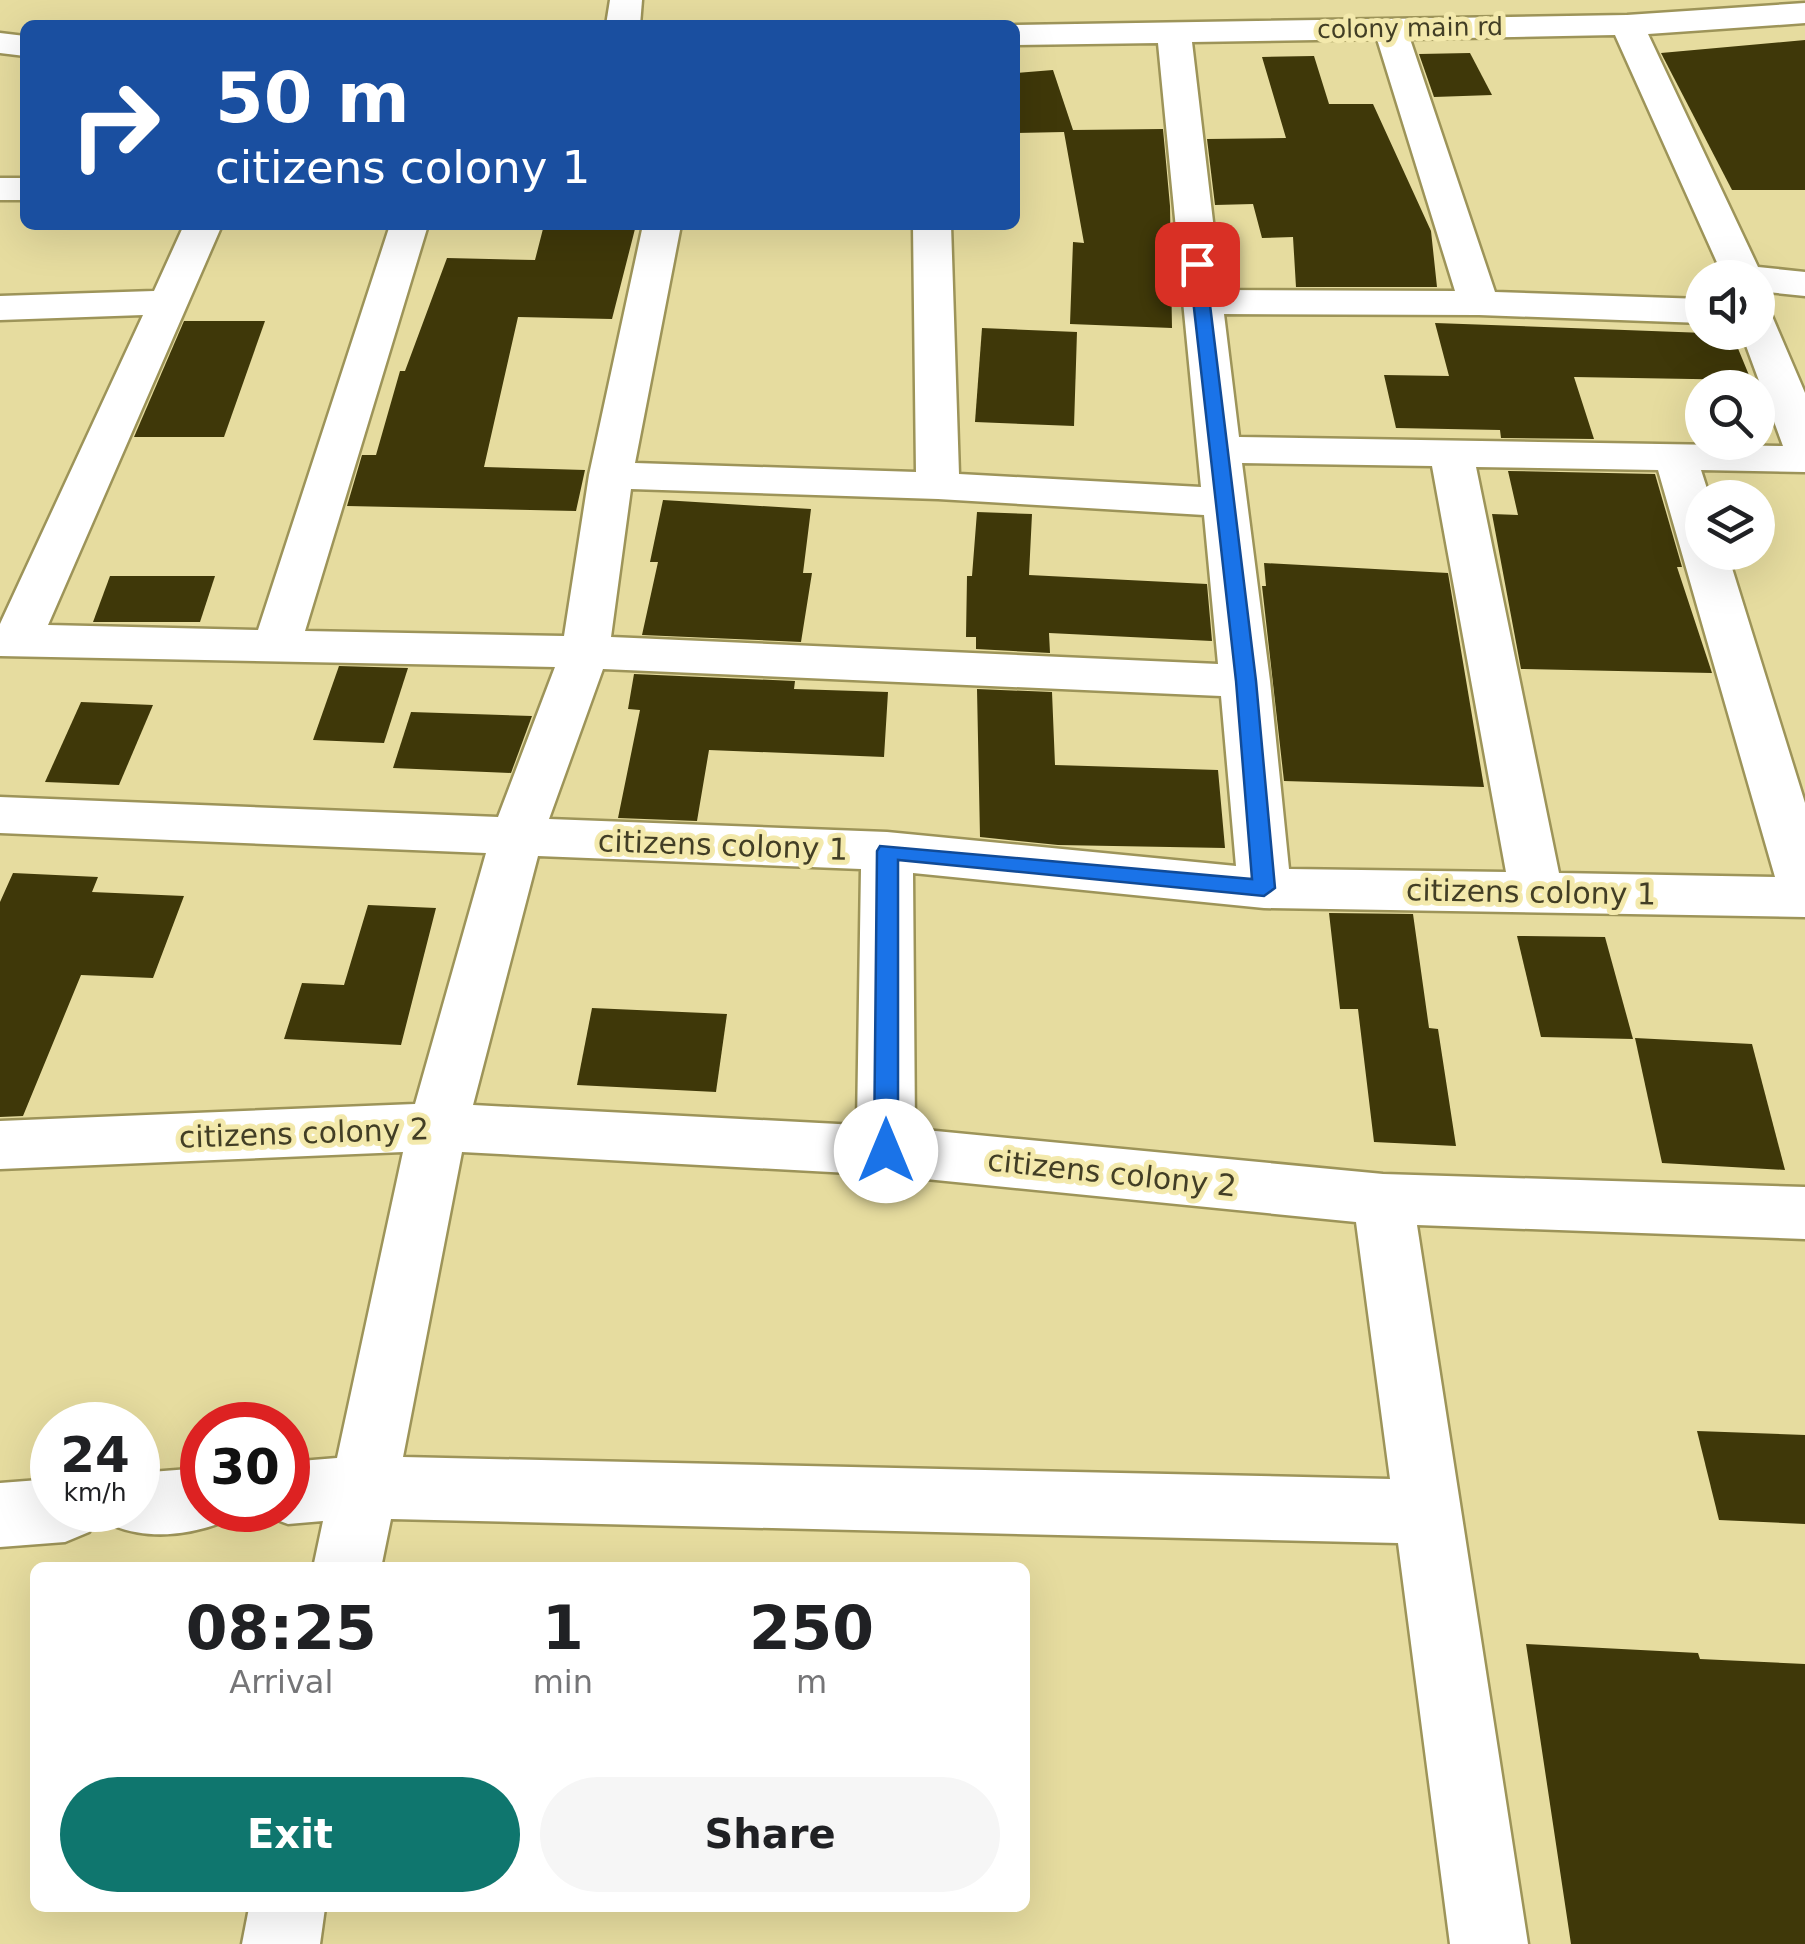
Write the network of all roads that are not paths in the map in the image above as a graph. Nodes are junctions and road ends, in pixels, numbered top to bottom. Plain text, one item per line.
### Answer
1 (1066, 0) edge
2 (1805, 13) edge
3 (1626, 24) junction
4 (1390, 28) junction
5 (1174, 32) junction
6 (1072, 34) junction
7 (1020, 35) edge
8 (202, 230) edge
9 (406, 230) edge
10 (661, 230) edge
11 (932, 230) edge
12 (1736, 260) edge
13 (1775, 281) edge
14 (1805, 284) edge
15 (169, 302) junction
16 (1201, 302) junction
17 (1478, 303) junction
18 (0, 308) edge
19 (1685, 310) edge
20 (1768, 350) edge
21 (1805, 448) edge
22 (1216, 450) junction
23 (1451, 452) junction
24 (1675, 455) junction
25 (1805, 459) edge
26 (610, 475) junction
27 (938, 486) junction
28 (1685, 489) edge
29 (1223, 502) junction
30 (1709, 570) edge
31 (9, 640) edge
32 (277, 644) junction
33 (585, 652) junction
34 (1246, 681) junction
35 (0, 815) edge
36 (517, 836) junction
37 (888, 851) junction
38 (1264, 888) junction
39 (1805, 888) edge
40 (1536, 892) junction
41 (1805, 897) edge
42 (438, 1127) junction
43 (0, 1146) edge
44 (886, 1151) junction
45 (1384, 1199) junction
46 (1805, 1213) edge
47 (361, 1487) junction
48 (310, 1491) edge
49 (1430, 1512) junction
50 (30, 1513) edge
51 (0, 1515) edge
52 (348, 1562) edge
53 (286, 1912) edge
54 (281, 1944) edge
55 (1489, 1944) edge

1 - 6 street
2 - 3 street, colony main rd
3 - 4 street, colony main rd
3 - 12 street
4 - 5 street, colony main rd
4 - 17 street
5 - 6 street, colony main rd
5 - 16 street
6 - 7 street, colony main rd
8 - 15 street
9 - 32 street
10 - 26 street
11 - 27 street
13 - 14 street
15 - 18 street
15 - 31 street
16 - 17 street
16 - 22 street
17 - 19 street
20 - 21 street
22 - 23 street
22 - 29 street
23 - 24 street
23 - 40 street
24 - 25 street
24 - 28 street
26 - 27 street
26 - 33 street
27 - 29 street
29 - 34 street
30 - 39 street
31 - 32 street
32 - 33 street
33 - 34 street
33 - 36 street
34 - 38 street
35 - 36 street, citizens colony 1
36 - 37 street, citizens colony 1
36 - 42 street
37 - 38 street, citizens colony 1
37 - 44 street
38 - 40 street, citizens colony 1
40 - 41 street, citizens colony 1
42 - 43 street, citizens colony 2
42 - 44 street, citizens colony 2
42 - 47 street
44 - 45 street, citizens colony 2
45 - 46 street, citizens colony 2
45 - 49 street
47 - 48 street
47 - 49 street
47 - 52 street
49 - 55 street
50 - 51 street
53 - 54 street

